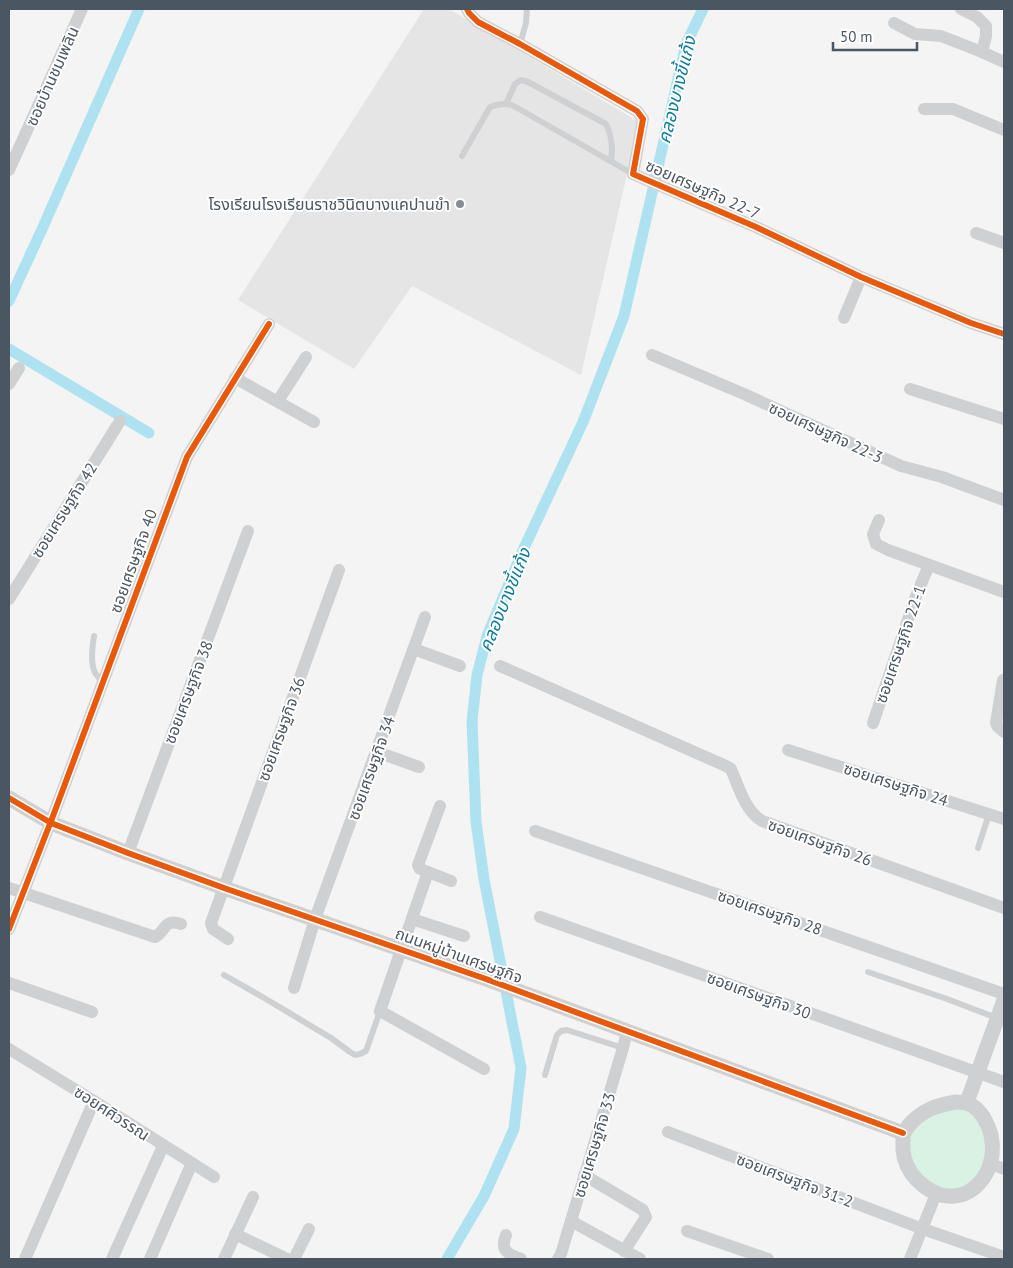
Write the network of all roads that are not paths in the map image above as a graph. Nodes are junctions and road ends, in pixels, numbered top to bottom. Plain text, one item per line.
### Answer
1 (82, 9) edge
2 (467, 9) edge
3 (527, 9) edge
4 (962, 9) edge
5 (894, 23) dead end
6 (520, 44) junction
7 (982, 52) junction
8 (1004, 62) edge
9 (506, 104) junction
10 (924, 109) dead end
11 (1004, 130) edge
12 (12, 155) edge
13 (462, 156) dead end
14 (611, 161) junction
15 (9, 170) edge
16 (637, 176) junction
17 (976, 233) dead end
18 (1004, 243) edge
19 (861, 277) junction
20 (844, 318) dead end
21 (269, 324) dead end
22 (1004, 334) edge
23 (652, 355) dead end
24 (306, 357) dead end
25 (19, 368) dead end
26 (235, 378) junction
27 (9, 384) edge
28 (910, 389) dead end
29 (278, 401) junction
30 (1004, 419) edge
31 (120, 421) dead end
32 (314, 422) dead end
33 (1004, 500) edge
34 (879, 520) dead end
35 (248, 530) dead end
36 (928, 565) junction
37 (339, 570) dead end
38 (1004, 592) edge
39 (9, 599) edge
40 (425, 617) dead end
41 (94, 636) dead end
42 (414, 649) junction
43 (460, 666) dead end
44 (500, 666) dead end
45 (103, 680) junction
46 (1003, 680) edge
47 (873, 723) dead end
48 (1004, 732) edge
49 (788, 750) dead end
50 (377, 752) junction
51 (419, 767) dead end
52 (9, 798) edge
53 (440, 806) dead end
54 (989, 814) junction
55 (1004, 819) edge
56 (51, 823) junction
57 (535, 831) dead end
58 (978, 848) dead end
59 (128, 853) junction
60 (428, 872) junction
61 (452, 881) dead end
62 (9, 888) edge
63 (224, 888) junction
64 (23, 892) junction
65 (1004, 908) edge
66 (540, 917) dead end
67 (412, 919) junction
68 (315, 920) junction
69 (181, 924) dead end
70 (9, 929) edge
71 (464, 936) dead end
72 (228, 939) dead end
73 (401, 949) junction
74 (868, 972) dead end
75 (224, 976) dead end
76 (9, 983) edge
77 (294, 988) dead end
78 (1004, 994) edge
79 (1004, 1000) edge
80 (380, 1011) junction
81 (92, 1012) dead end
82 (997, 1018) junction
83 (627, 1030) junction
84 (624, 1048) junction
85 (9, 1049) edge
86 (484, 1070) dead end
87 (978, 1072) junction
88 (545, 1075) dead end
89 (1004, 1082) edge
90 (94, 1101) junction
91 (967, 1102) junction
92 (668, 1132) dead end
93 (903, 1133) junction
94 (163, 1146) junction
95 (192, 1163) junction
96 (999, 1167) edge
97 (584, 1175) junction
98 (214, 1177) dead end
99 (936, 1194) junction
100 (252, 1198) dead end
101 (571, 1221) junction
102 (309, 1229) dead end
103 (922, 1229) junction
104 (687, 1231) dead end
105 (236, 1234) junction
106 (506, 1235) dead end
107 (624, 1251) junction
108 (1004, 1257) edge
109 (563, 1258) edge
110 (26, 1259) edge
111 (112, 1259) edge
112 (150, 1259) edge
113 (224, 1259) edge
114 (287, 1259) edge
115 (294, 1259) edge
116 (521, 1259) edge
117 (640, 1259) edge
118 (768, 1259) edge
119 (910, 1259) edge

1 - 12 street, ซอยบ้านชมเพลิน
2 - 6 street, ซอยเศรษฐกิจ 22-7
3 - 6 lane
4 - 7 street
5 - 7 street
6 - 16 street, ซอยเศรษฐกิจ 22-7
7 - 8 street
9 - 13 lane
9 - 14 lane
9 - 14 lane
10 - 11 street
12 - 15 street, ซอยบ้านชมเพลิน
14 - 16 lane
16 - 19 street, ซอยเศรษฐกิจ 22-7
17 - 18 street
19 - 20 street
19 - 22 street, ซอยเศรษฐกิจ 22-7
21 - 26 street, ซอยเศรษฐกิจ 40
23 - 33 street, ซอยเศรษฐกิจ 22-3
24 - 29 street
25 - 27 street
26 - 29 street
26 - 45 street, ซอยเศรษฐกิจ 40
28 - 30 street
29 - 32 street
31 - 39 street, ซอยเศรษฐกิจ 42
34 - 36 street, ซอยเศรษฐกิจ 22-1
35 - 59 street, ซอยเศรษฐกิจ 38
36 - 38 street, ซอยเศรษฐกิจ 22-1
36 - 47 street, ซอยเศรษฐกิจ 22-1
37 - 63 street, ซอยเศรษฐกิจ 36
40 - 42 street, ซอยเศรษฐกิจ 34
41 - 45 lane
42 - 43 street
42 - 50 street, ซอยเศรษฐกิจ 34
44 - 65 street, ซอยเศรษฐกิจ 26
45 - 56 street, ซอยเศรษฐกิจ 40
46 - 48 street
49 - 54 street, ซอยเศรษฐกิจ 24
50 - 51 street
50 - 68 street, ซอยเศรษฐกิจ 34
52 - 56 street, ถนนหมู่บ้านเศรษฐกิจ
53 - 60 street
54 - 55 street, ซอยเศรษฐกิจ 24
54 - 58 lane
56 - 59 street, ถนนหมู่บ้านเศรษฐกิจ
56 - 64 street, ซอยเศรษฐกิจ 40
57 - 78 street, ซอยเศรษฐกิจ 28
59 - 63 street, ถนนหมู่บ้านเศรษฐกิจ
60 - 61 street
60 - 67 street
62 - 64 street
63 - 68 street, ถนนหมู่บ้านเศรษฐกิจ
63 - 72 street, ซอยเศรษฐกิจ 36
64 - 69 street
64 - 70 street, ซอยเศรษฐกิจ 40
66 - 87 street, ซอยเศรษฐกิจ 30
67 - 71 street
67 - 73 street
68 - 73 street, ถนนหมู่บ้านเศรษฐกิจ
68 - 77 street, ซอยเศรษฐกิจ 34
73 - 80 street
73 - 83 street, ถนนหมู่บ้านเศรษฐกิจ
74 - 82 lane
75 - 80 lane
76 - 81 street
79 - 82 street
80 - 86 street
82 - 87 street
83 - 84 street, ซอยเศรษฐกิจ 33
83 - 93 street, ถนนหมู่บ้านเศรษฐกิจ
84 - 88 lane
84 - 97 street, ซอยเศรษฐกิจ 33
85 - 90 street, ซอยศศิวรรณ
87 - 89 street, ซอยเศรษฐกิจ 30
87 - 91 street
90 - 94 street, ซอยศศิวรรณ
90 - 110 street
91 - 93 street
91 - 96 street
92 - 103 street, ซอยเศรษฐกิจ 31-2
93 - 99 street
94 - 95 street, ซอยศศิวรรณ
94 - 111 street
95 - 98 street, ซอยศศิวรรณ
95 - 112 street
96 - 99 street
97 - 101 street, ซอยเศรษฐกิจ 33
97 - 107 street
99 - 103 street
100 - 105 street
101 - 107 street
101 - 109 street, ซอยเศรษฐกิจ 33
102 - 115 street
103 - 108 street, ซอยเศรษฐกิจ 31-2
103 - 119 street
104 - 118 street
105 - 113 street
105 - 114 street
106 - 116 street
107 - 117 street

